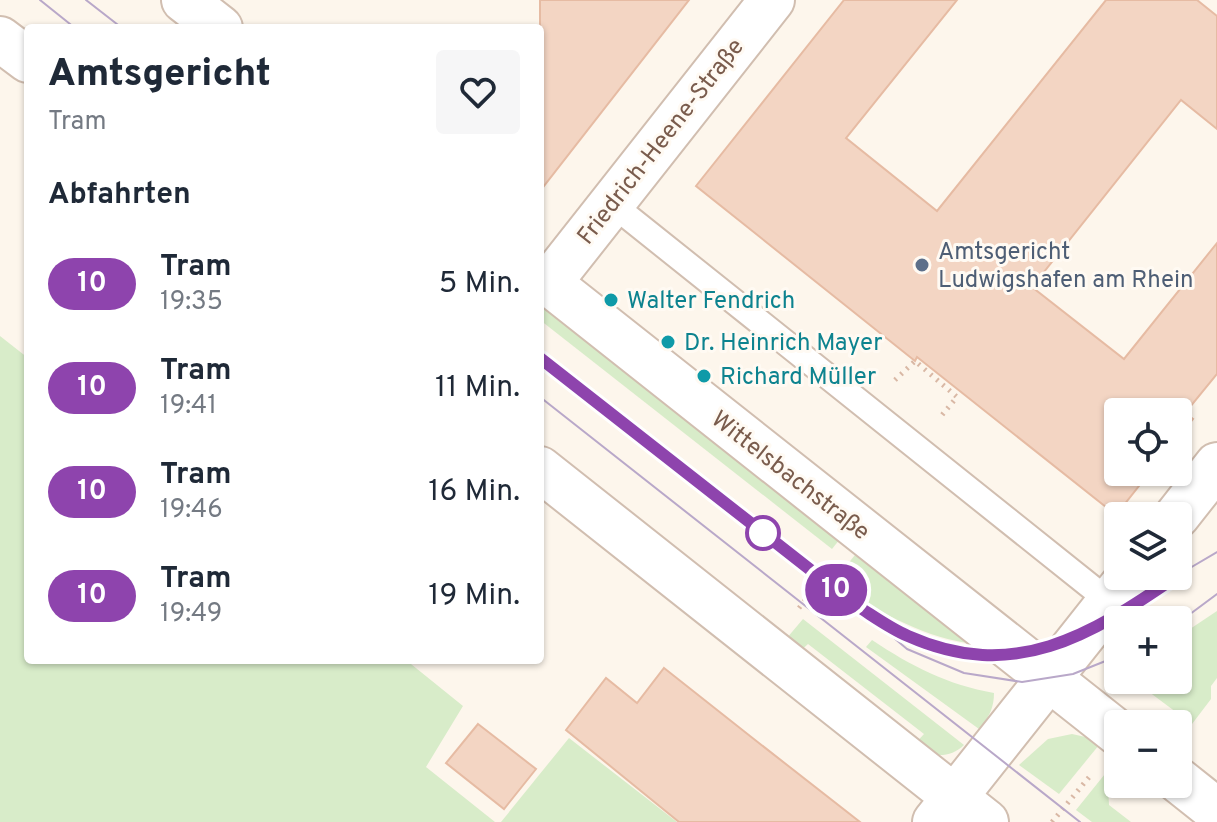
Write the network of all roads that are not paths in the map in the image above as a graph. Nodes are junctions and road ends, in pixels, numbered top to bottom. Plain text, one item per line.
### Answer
1 (184, 0) edge
2 (772, 0) edge
3 (215, 24) edge
4 (0, 39) edge
5 (24, 57) edge
6 (612, 204) junction
7 (545, 279) edge
8 (1217, 465) edge
9 (544, 472) edge
10 (1188, 502) edge
11 (1104, 577) edge
12 (1119, 590) edge
13 (1049, 678) junction
14 (1104, 744) edge
15 (1192, 791) edge
16 (1217, 811) edge
17 (959, 814) edge

1 - 3 street
2 - 6 street, Friedrich-Heene-Straße
4 - 5 street
6 - 7 street, Friedrich-Heene-Straße
6 - 11 lane
7 - 13 street, Wittelsbachstraße
8 - 10 street
9 - 17 street
12 - 13 street
13 - 14 street, Wittelsbachstraße
13 - 17 street
15 - 16 street

